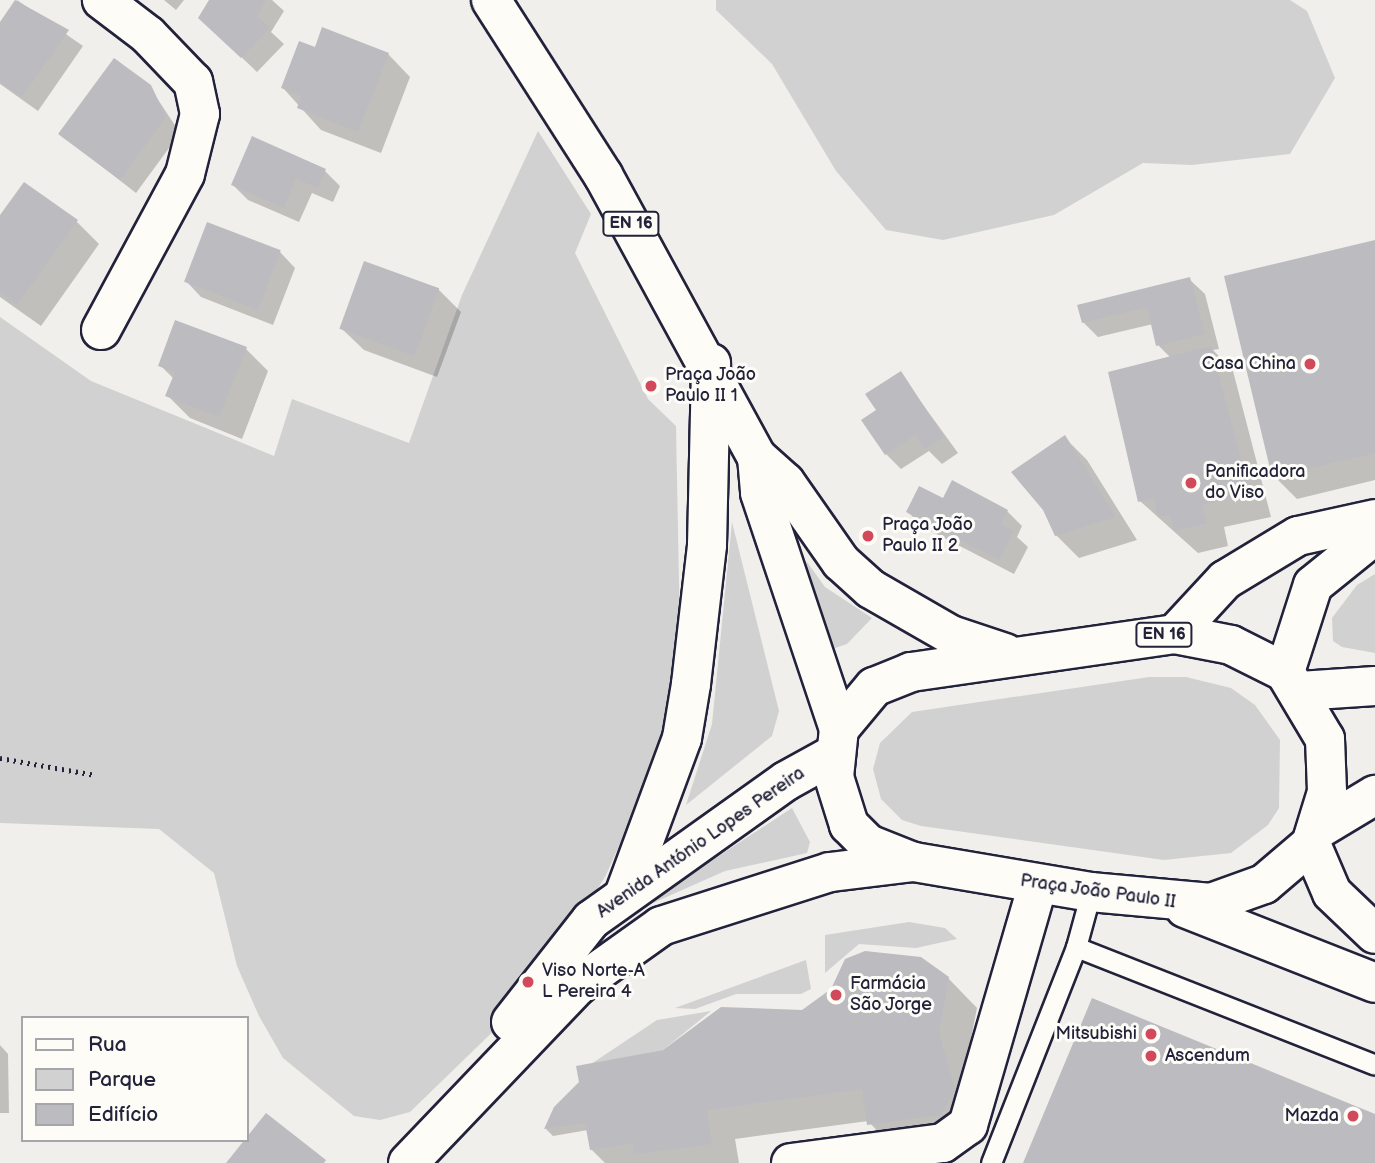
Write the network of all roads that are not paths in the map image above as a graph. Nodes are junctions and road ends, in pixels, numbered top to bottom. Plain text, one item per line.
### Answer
1 (102, 0) edge
2 (491, 0) edge
3 (101, 330) dead end
4 (711, 363) junction
5 (757, 457) junction
6 (1375, 519) edge
7 (1375, 535) edge
8 (1175, 634) junction
9 (1011, 654) junction
10 (1292, 682) junction
11 (1375, 686) edge
12 (837, 742) junction
13 (1375, 795) edge
14 (1314, 837) junction
15 (913, 863) junction
16 (1038, 884) junction
17 (1091, 892) junction
18 (624, 895) junction
19 (1173, 904) junction
20 (1375, 934) edge
21 (1076, 947) junction
22 (1375, 983) edge
23 (1375, 1065) edge
24 (418, 1154) edge
25 (791, 1163) edge
26 (991, 1163) edge

1 - 3 street
2 - 4 street, EN 16
4 - 5 street, EN 16
4 - 18 street
5 - 9 street, EN 16
5 - 12 street, EN 16
6 - 8 street
7 - 10 street
8 - 9 street, EN 16
8 - 10 street, EN 16
9 - 12 street, EN 16
10 - 11 street
10 - 14 street
12 - 15 street, Praça João Paulo II / EN 16
12 - 18 street, Avenida António Lopes Pereira
13 - 14 street, Praça João Paulo II
14 - 19 street, Praça João Paulo II / EN 16
14 - 20 street
15 - 16 street, Praça João Paulo II / EN 16
15 - 24 street, Avenida António Lopes Pereira
16 - 17 street, Praça João Paulo II / EN 16
16 - 25 street
17 - 19 street, Praça João Paulo II / EN 16
17 - 21 lane
18 - 24 street, Avenida António Lopes Pereira
19 - 22 street, EN 16
21 - 23 lane
21 - 26 lane

